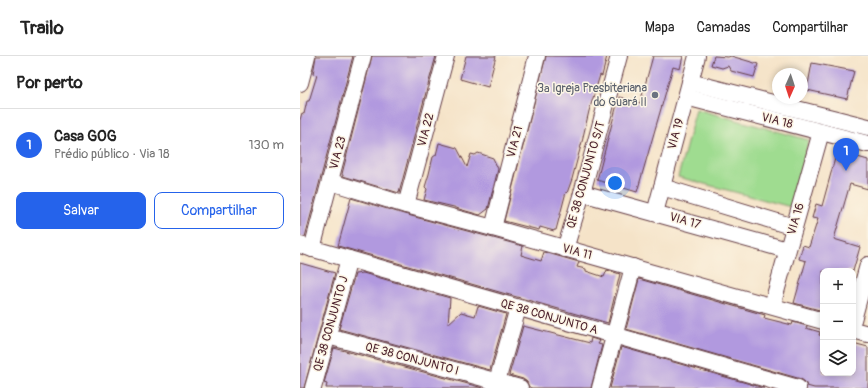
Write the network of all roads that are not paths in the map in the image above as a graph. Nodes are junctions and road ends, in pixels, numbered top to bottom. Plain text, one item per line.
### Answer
1 (307, 56) edge
2 (363, 56) edge
3 (446, 56) edge
4 (537, 56) edge
5 (619, 56) edge
6 (697, 56) edge
7 (300, 80) edge
8 (690, 82) junction
9 (686, 97) junction
10 (868, 127) edge
11 (821, 132) junction
12 (868, 144) edge
13 (331, 182) junction
14 (662, 188) junction
15 (582, 193) junction
16 (406, 205) junction
17 (655, 213) junction
18 (794, 227) junction
19 (493, 228) junction
20 (306, 247) edge
21 (565, 249) junction
22 (788, 250) junction
23 (349, 260) junction
24 (868, 265) edge
25 (633, 267) junction
26 (772, 306) junction
27 (518, 308) junction
28 (856, 309) edge
29 (820, 320) edge
30 (856, 331) edge
31 (868, 334) edge
32 (328, 336) junction
33 (615, 336) junction
34 (496, 385) edge
35 (313, 388) edge
36 (520, 388) edge
37 (600, 388) edge
38 (798, 388) edge

1 - 7 street
2 - 13 street, VIA 23
3 - 16 street, VIA 22
4 - 19 street, VIA 21
5 - 15 street, QE 38 CONJUNTO S/T
6 - 8 street, VIA 19
8 - 9 street, VIA 19
8 - 10 street, VIA 18
9 - 11 street, VIA 18
9 - 14 street, VIA 19
11 - 12 street, VIA 18
11 - 18 street, VIA 16
13 - 16 street, VIA 11
13 - 20 street, VIA 23
14 - 17 street, VIA 19
14 - 18 street
15 - 17 street, VIA 17
15 - 21 street, QE 38 CONJUNTO S/T
16 - 19 street, VIA 11
17 - 22 street, VIA 17
18 - 22 street, VIA 16
19 - 21 street, VIA 11
20 - 23 street, QE 38 CONJUNTO A
21 - 25 street, VIA 11
22 - 26 street, VIA 16
23 - 27 street, QE 38 CONJUNTO A
23 - 32 street, QE 38 CONJUNTO J
24 - 28 street
25 - 26 street, VIA 11
25 - 33 street
26 - 29 street, VIA 11
27 - 33 street, QE 38 CONJUNTO A
27 - 34 street
30 - 31 street
32 - 34 street, QE 38 CONJUNTO I
32 - 35 street, QE 38 CONJUNTO J
33 - 37 street
33 - 38 street, QE 38 CONJUNTO A
34 - 36 street, QE 38 CONJUNTO I

